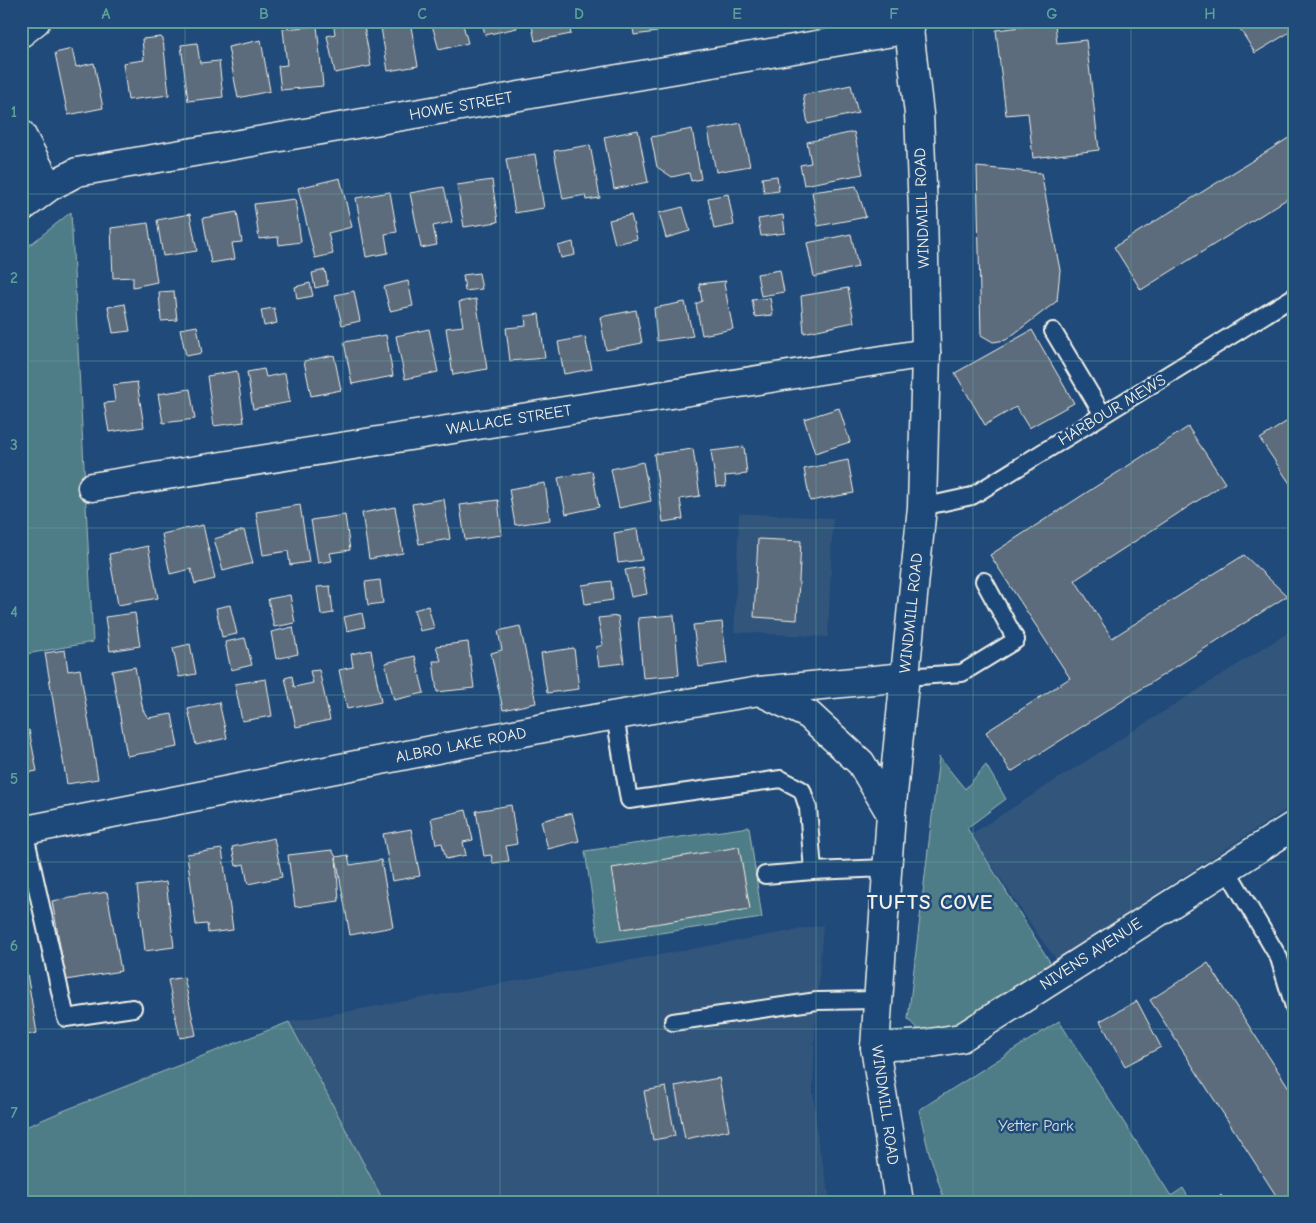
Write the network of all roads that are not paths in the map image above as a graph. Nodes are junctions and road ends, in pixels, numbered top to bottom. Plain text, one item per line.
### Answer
1 (36, 21) edge
2 (909, 25) edge
3 (21, 33) edge
4 (21, 134) edge
5 (49, 187) junction
6 (21, 208) edge
7 (1295, 296) edge
8 (1052, 331) dead end
9 (926, 353) junction
10 (1103, 414) junction
11 (92, 487) dead end
12 (922, 507) junction
13 (984, 581) dead end
14 (905, 677) junction
15 (759, 691) junction
16 (615, 716) junction
17 (891, 814) junction
18 (1295, 825) edge
19 (23, 830) edge
20 (887, 868) junction
21 (1226, 868) junction
22 (813, 871) junction
23 (27, 875) edge
24 (765, 875) dead end
25 (1279, 958) junction
26 (1295, 964) edge
27 (878, 1000) junction
28 (133, 1008) dead end
29 (1295, 1010) edge
30 (673, 1022) dead end
31 (875, 1047) junction
32 (899, 1202) edge

1 - 3 street
2 - 5 street, HOWE STREET
2 - 9 street, WINDMILL ROAD
4 - 5 street
5 - 6 street, HOWE STREET
7 - 10 lane, HARBOUR MEWS
8 - 10 lane
9 - 11 street, WALLACE STREET
9 - 12 street, WINDMILL ROAD
10 - 12 lane, HARBOUR MEWS
12 - 14 street, WINDMILL ROAD
13 - 14 lane
14 - 15 street, ALBRO LAKE ROAD
14 - 17 street, WINDMILL ROAD
15 - 16 street, ALBRO LAKE ROAD
15 - 17 street
16 - 19 street, ALBRO LAKE ROAD
16 - 22 lane
17 - 20 street, WINDMILL ROAD
18 - 21 street, NIVENS AVENUE
19 - 23 lane
20 - 22 lane
20 - 27 street, WINDMILL ROAD
21 - 25 lane
21 - 31 street, NIVENS AVENUE
22 - 24 lane
23 - 28 lane
25 - 26 lane
25 - 29 lane
27 - 30 lane
27 - 31 street, WINDMILL ROAD
31 - 32 street, WINDMILL ROAD

